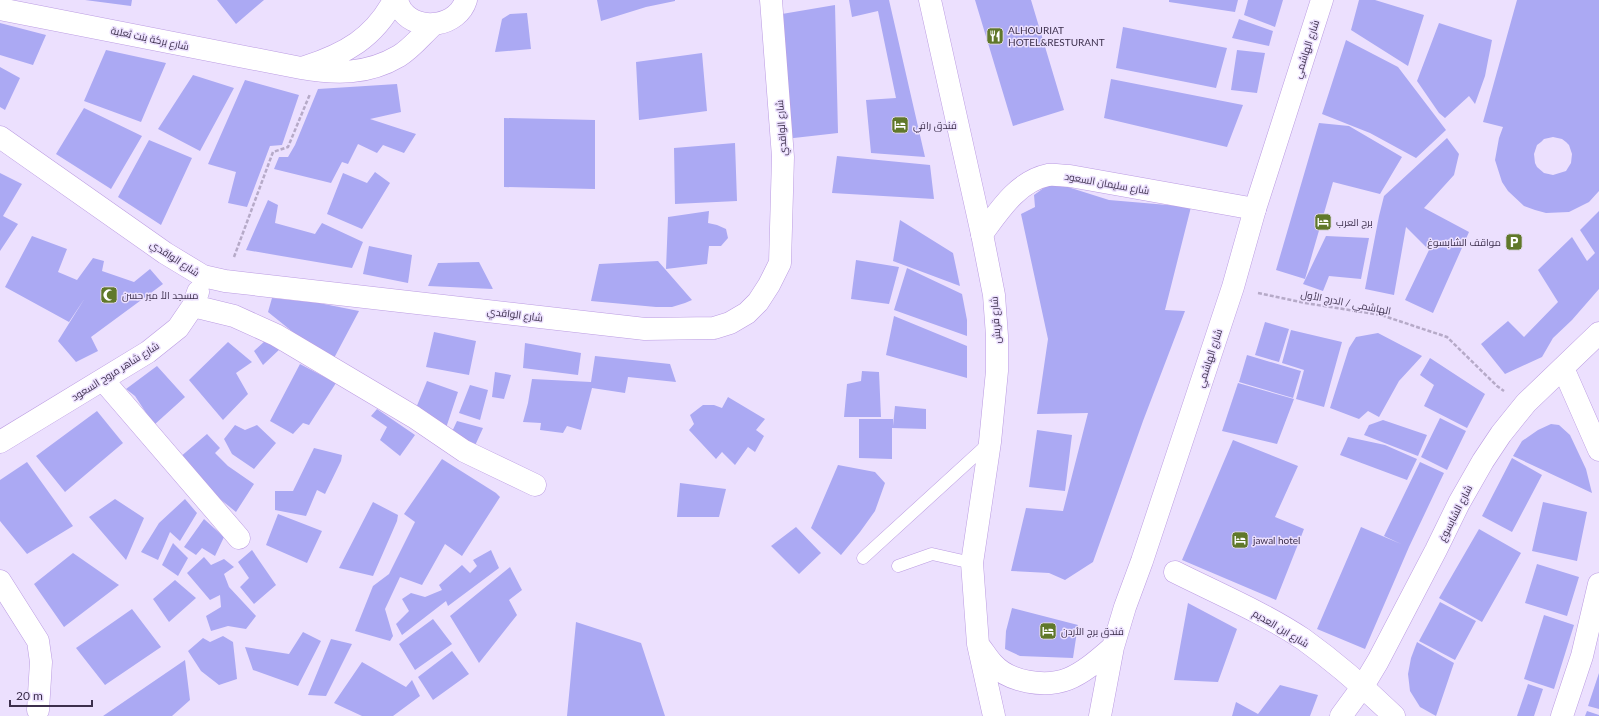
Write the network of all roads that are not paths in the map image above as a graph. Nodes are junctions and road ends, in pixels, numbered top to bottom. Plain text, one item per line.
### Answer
1 (395, 0) edge
2 (466, 0) edge
3 (771, 0) edge
4 (930, 0) edge
5 (1322, 0) edge
6 (0, 9) edge
7 (433, 25) junction
8 (310, 70) junction
9 (0, 137) edge
10 (1255, 209) junction
11 (982, 234) junction
12 (203, 276) junction
13 (193, 306) junction
14 (1599, 333) edge
15 (1563, 368) junction
16 (103, 380) junction
17 (0, 442) edge
18 (990, 442) junction
19 (1599, 450) edge
20 (535, 485) dead end
21 (239, 538) dead end
22 (863, 558) dead end
23 (972, 563) junction
24 (898, 566) dead end
25 (1175, 572) dead end
26 (0, 581) edge
27 (1599, 584) edge
28 (978, 644) junction
29 (1113, 647) junction
30 (1363, 686) junction
31 (38, 710) dead end
32 (994, 716) edge
33 (1100, 716) edge
34 (1341, 716) edge
35 (1394, 716) edge
36 (1562, 716) edge

1 - 7 street
1 - 8 street, شارع بركة بنت ثعلبة
2 - 7 street
3 - 12 street, شارع الواقدي
4 - 11 street, شارع قريش
5 - 10 street, شارع الهاشمي
6 - 8 street, شارع بركة بنت ثعلبة
7 - 8 street, شارع بركة بنت ثعلبة
9 - 12 street, شارع الواقدي
10 - 11 street, شارع سليمان السعود
10 - 29 street, شارع الهاشمي
11 - 18 street, شارع قريش
12 - 13 street, شارع شاهر مروح السعود
13 - 16 street, شارع شاهر مروح السعود
13 - 20 street
14 - 15 street, شارع الشابسوغ
15 - 19 street
15 - 30 street, شارع الشابسوغ
16 - 17 street, شارع شاهر مروح السعود
16 - 21 street
18 - 22 lane
18 - 23 street, شارع قريش
23 - 24 lane
23 - 28 street, شارع قريش
25 - 30 street, شارع ابن العديم
26 - 31 street
27 - 36 street
28 - 29 street
28 - 32 street
29 - 33 street, شارع الهاشمي
30 - 34 street, شارع الشابسوغ
30 - 35 street, شارع ابن العديم

